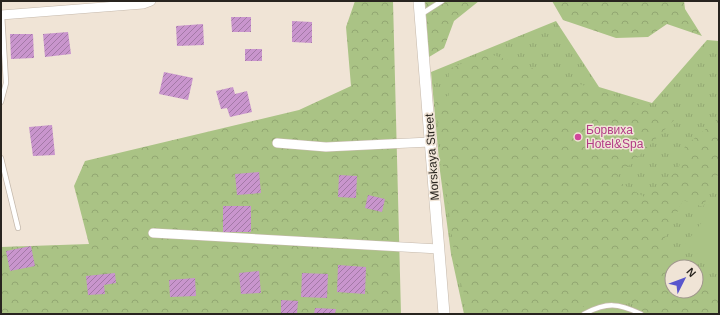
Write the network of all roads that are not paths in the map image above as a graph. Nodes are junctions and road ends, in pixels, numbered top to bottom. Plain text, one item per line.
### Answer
1 (151, 1) edge
2 (419, 1) edge
3 (442, 1) edge
4 (2, 15) edge
5 (420, 15) junction
6 (1, 102) edge
7 (430, 142) junction
8 (277, 143) dead end
9 (1, 158) edge
10 (18, 228) dead end
11 (153, 233) dead end
12 (439, 249) junction
13 (444, 314) edge
14 (584, 314) edge
15 (641, 314) edge

1 - 4 street
2 - 5 street, Morskaya Street
3 - 5 lane
4 - 6 lane
5 - 7 street, Morskaya Street
7 - 8 street
7 - 12 street, Morskaya Street
9 - 10 lane
11 - 12 street
12 - 13 street, Morskaya Street
14 - 15 lane

